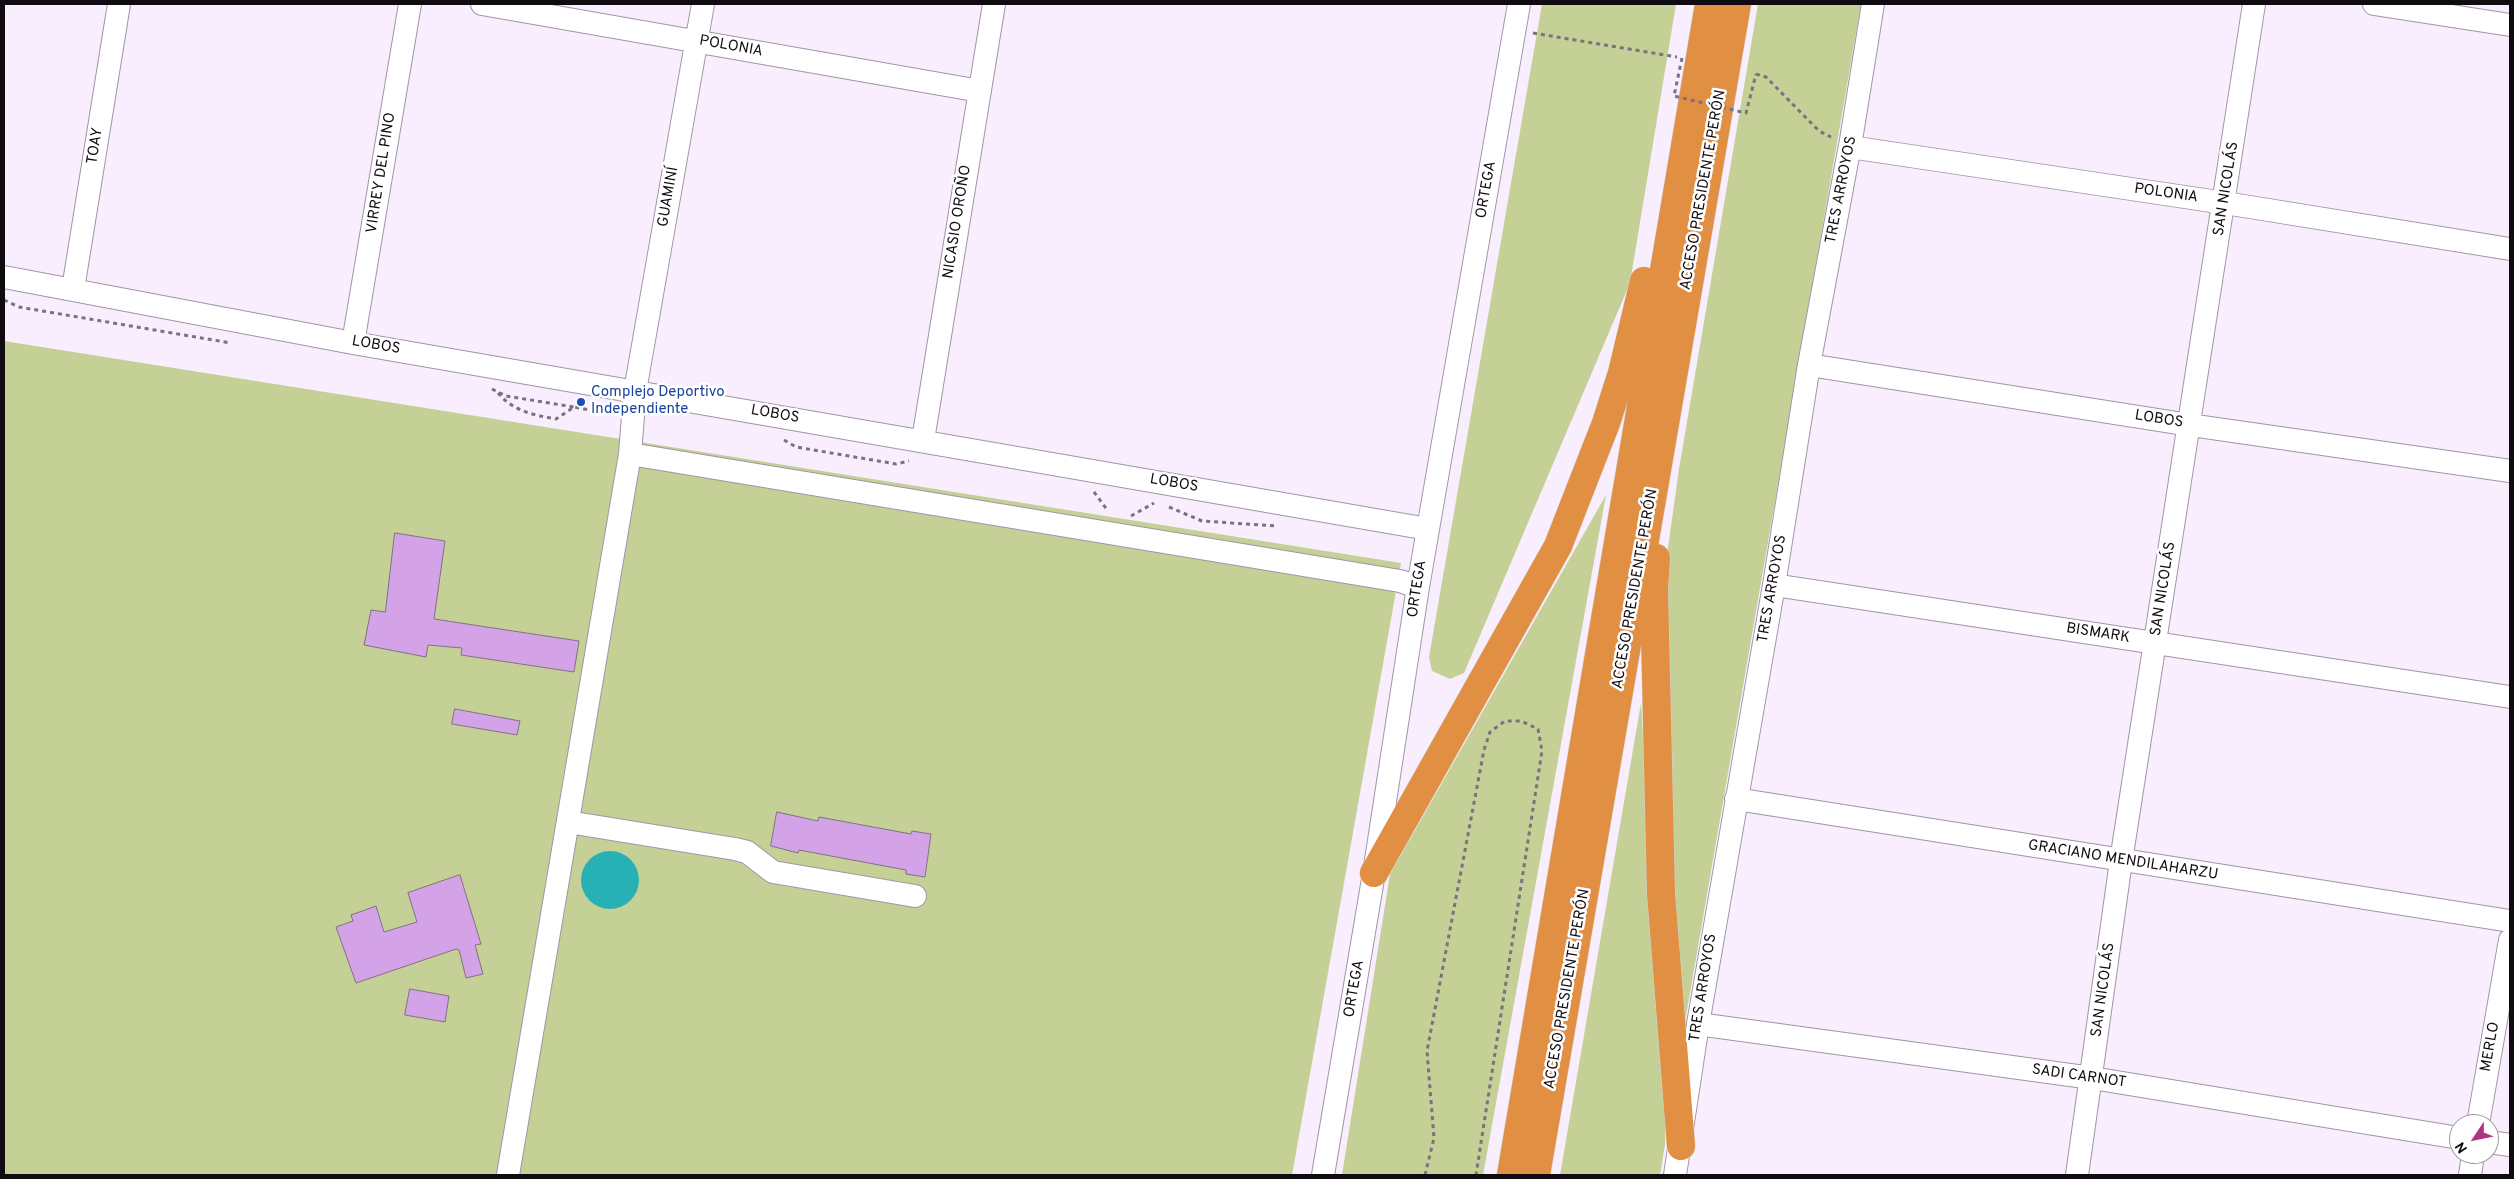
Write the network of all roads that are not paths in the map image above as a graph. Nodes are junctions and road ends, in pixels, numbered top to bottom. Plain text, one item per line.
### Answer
1 (119, 4) edge
2 (410, 4) edge
3 (482, 4) edge
4 (703, 4) edge
5 (994, 4) edge
6 (1519, 4) edge
7 (1709, 4) edge
8 (1737, 4) edge
9 (1873, 4) edge
10 (2254, 4) edge
11 (2374, 4) edge
12 (2510, 25) edge
13 (697, 40) junction
14 (980, 91) junction
15 (1688, 122) junction
16 (1851, 144) junction
17 (2225, 203) junction
18 (2510, 249) edge
19 (4, 277) edge
20 (74, 289) junction
21 (353, 342) junction
22 (1674, 364) junction
23 (1809, 365) junction
24 (635, 391) junction
25 (2190, 424) junction
26 (920, 449) junction
27 (630, 454) junction
28 (2510, 471) edge
29 (1428, 529) junction
30 (1774, 585) junction
31 (1418, 587) junction
32 (2156, 642) junction
33 (2510, 697) edge
34 (1736, 799) junction
35 (568, 822) junction
36 (2122, 861) junction
37 (1374, 873) junction
38 (915, 896) dead end
39 (2510, 921) edge
40 (2510, 940) edge
41 (1698, 1024) junction
42 (2092, 1078) junction
43 (2480, 1114) edge
44 (2449, 1136) edge
45 (1681, 1146) junction
46 (508, 1175) edge
47 (1323, 1175) edge
48 (1511, 1175) edge
49 (1536, 1175) edge
50 (1675, 1175) edge
51 (2077, 1175) edge

1 - 20 street, TOAY
2 - 21 street, VIRREY DEL PINO
3 - 13 street, POLONIA
4 - 13 street, GUAMINÍ
5 - 14 street, NICASIO OROÑO
6 - 29 street, ORTEGA
7 - 15 highway, ACCESO PRESIDENTE PERÓN
8 - 22 highway, ACCESO PRESIDENTE PERÓN
9 - 16 street, TRES ARROYOS
10 - 17 street, SAN NICOLÁS
11 - 12 street
13 - 14 street, POLONIA
13 - 24 street, GUAMINÍ
14 - 26 street, NICASIO OROÑO
15 - 37 highway
15 - 48 highway, ACCESO PRESIDENTE PERÓN
16 - 17 street, POLONIA
16 - 23 street, TRES ARROYOS
17 - 18 street, POLONIA
17 - 25 street, SAN NICOLÁS
19 - 20 street, LOBOS
20 - 21 street, LOBOS
21 - 24 street, LOBOS
22 - 45 highway
22 - 49 highway, ACCESO PRESIDENTE PERÓN
23 - 25 street, LOBOS
23 - 30 street, TRES ARROYOS
24 - 26 street, LOBOS
24 - 27 street, GUAMINÍ
25 - 28 street, LOBOS
25 - 32 street, SAN NICOLÁS
26 - 29 street, LOBOS
27 - 31 street
27 - 35 street, GUAMINÍ
29 - 31 street, ORTEGA
30 - 32 street, BISMARK
30 - 34 street, TRES ARROYOS
31 - 37 street, ORTEGA
32 - 33 street, BISMARK
32 - 36 street, SAN NICOLÁS
34 - 36 street, GRACIANO MENDILAHARZU
34 - 41 street, TRES ARROYOS
35 - 38 street
35 - 46 street, GUAMINÍ
36 - 39 street, GRACIANO MENDILAHARZU
36 - 42 street, SAN NICOLÁS
37 - 47 street, ORTEGA
40 - 43 street, MERLO
41 - 42 street, SADI CARNOT
41 - 45 street, TRES ARROYOS
42 - 44 street, SADI CARNOT
42 - 51 street, SAN NICOLÁS
45 - 50 street, TRES ARROYOS

